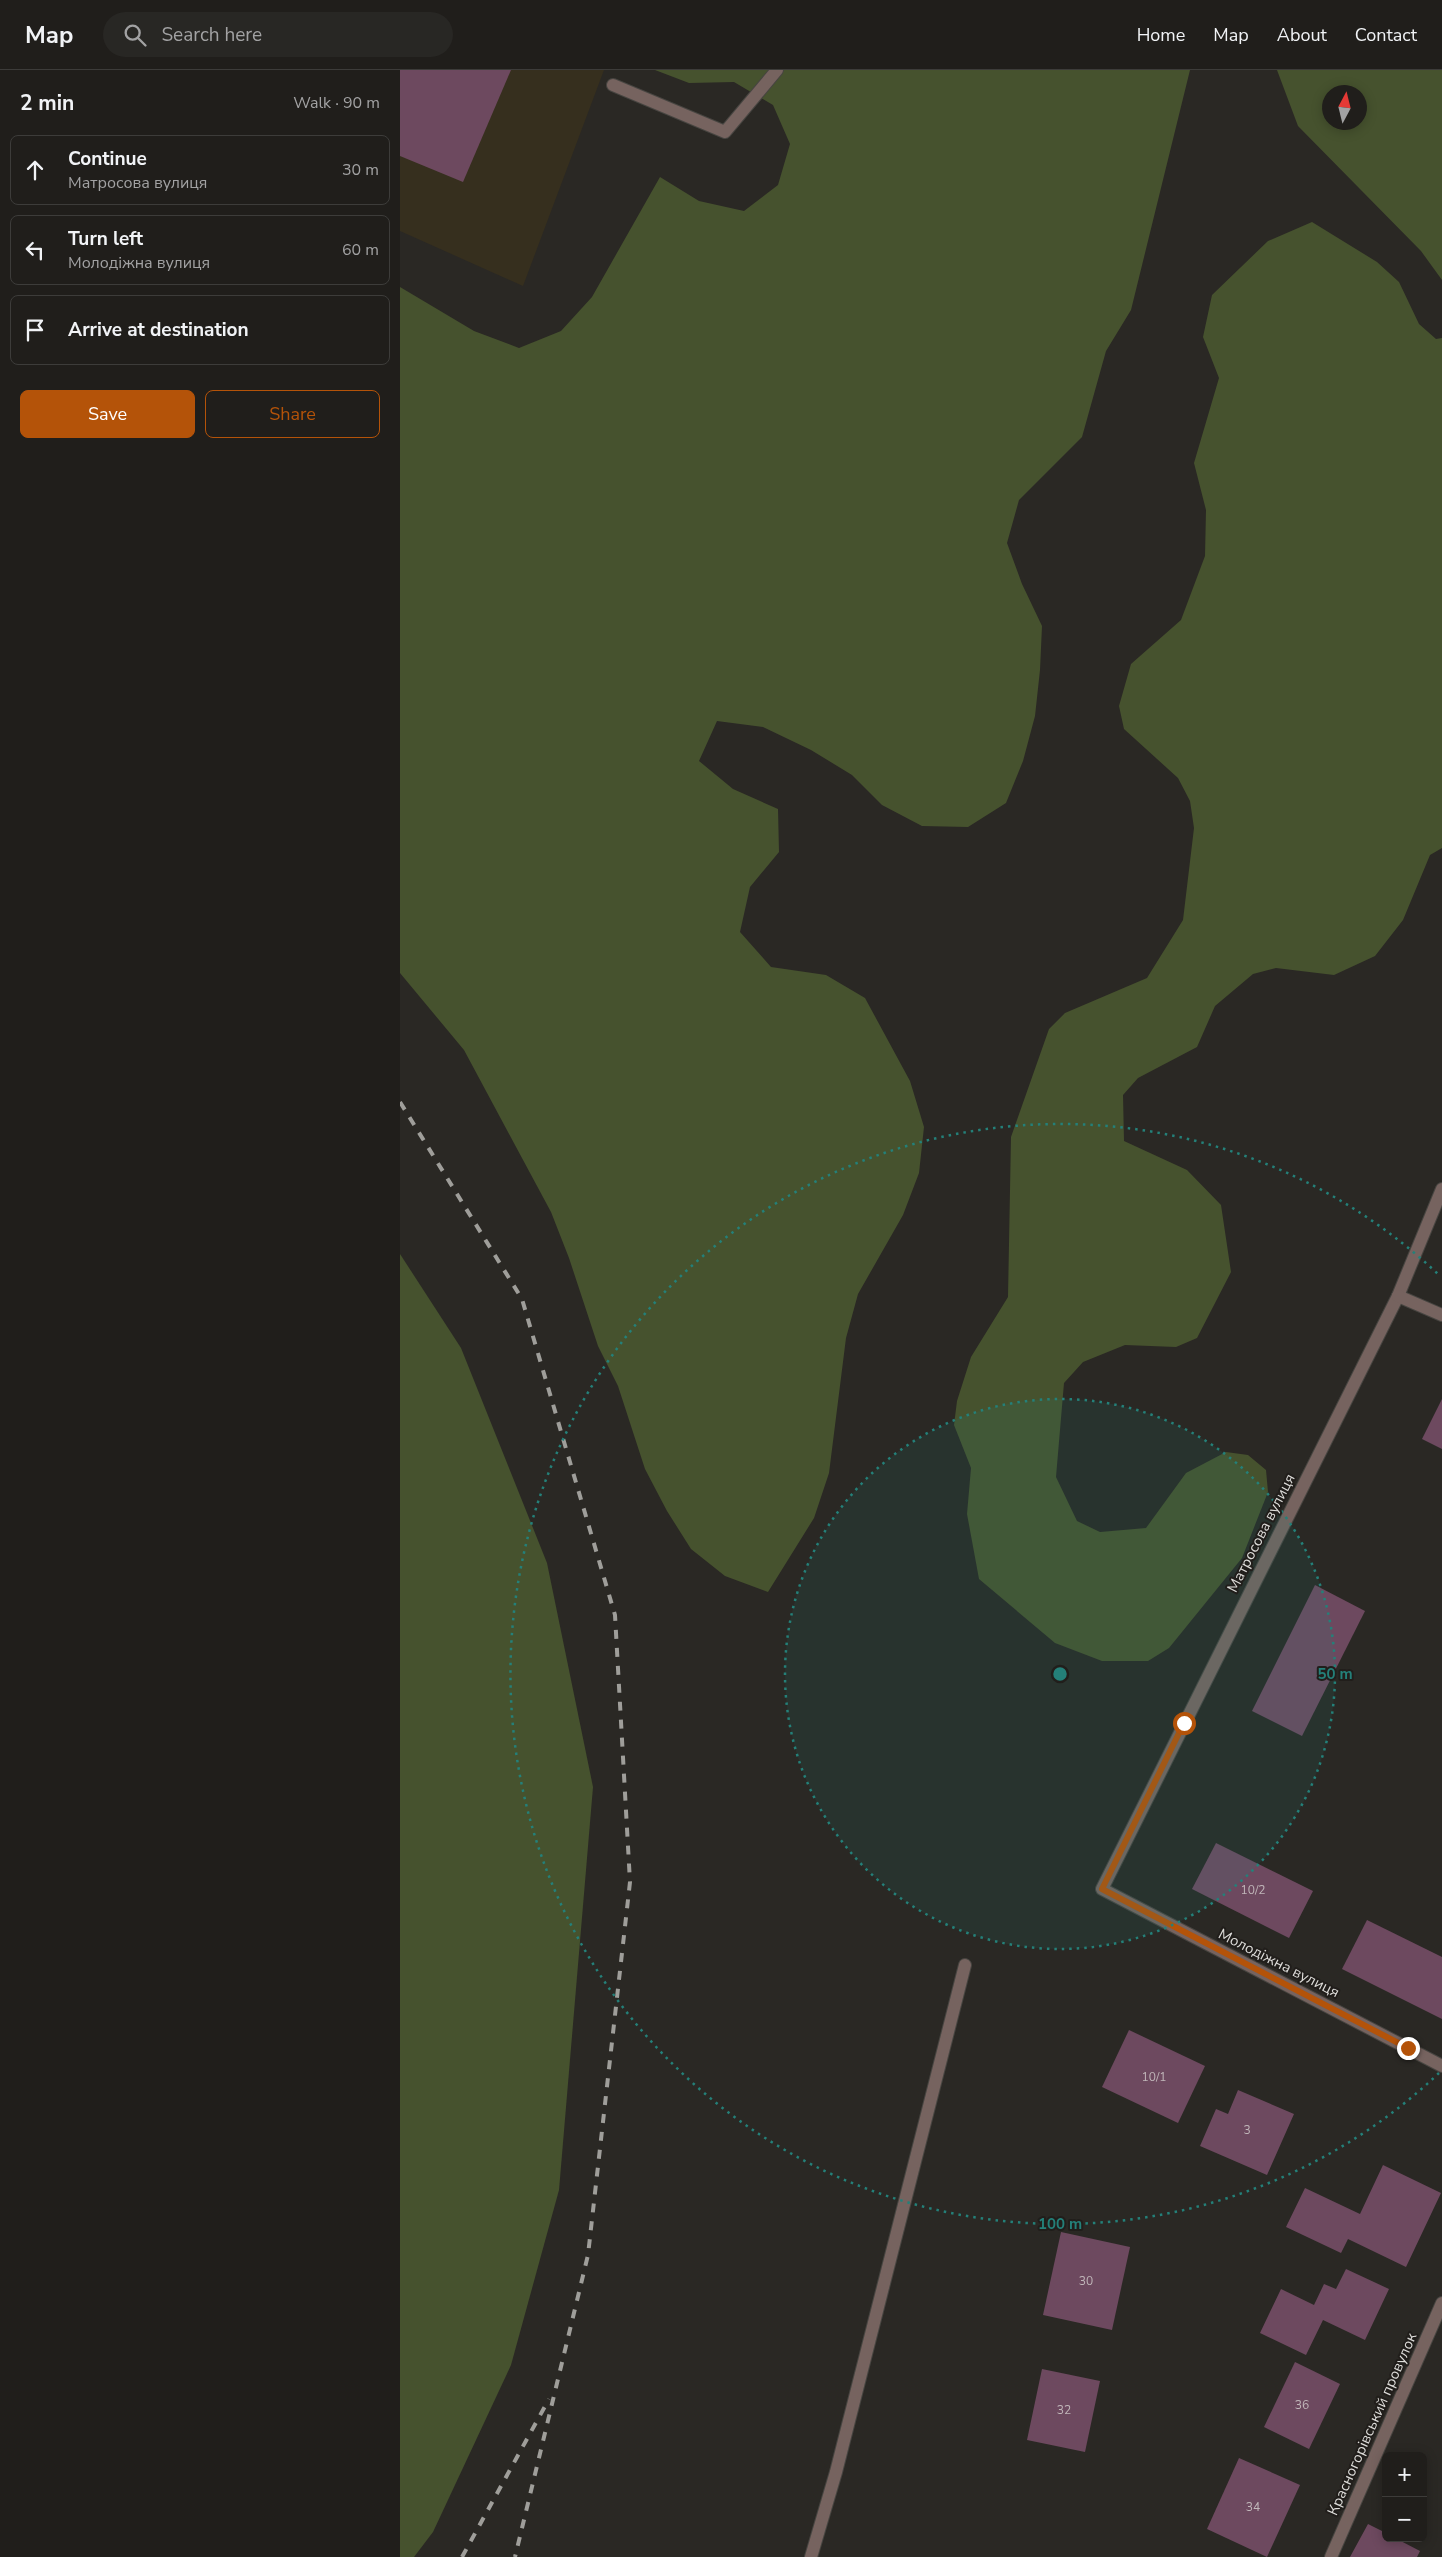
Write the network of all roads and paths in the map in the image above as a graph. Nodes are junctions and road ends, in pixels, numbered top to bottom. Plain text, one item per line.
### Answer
1 (777, 70) edge
2 (612, 85) dead end
3 (1442, 1189) edge
4 (1398, 1296) junction
5 (1442, 1315) edge
6 (1102, 1889) joint
7 (965, 1965) dead end
8 (1442, 2066) edge
9 (1442, 2303) edge
10 (811, 2557) edge
11 (1331, 2557) edge

1 - 2 street
3 - 4 street, Матросова вулиця
4 - 5 street
4 - 6 street, Матросова вулиця
6 - 8 street, Молодіжна вулиця
7 - 10 street
9 - 11 street, Красногорівський провулок

